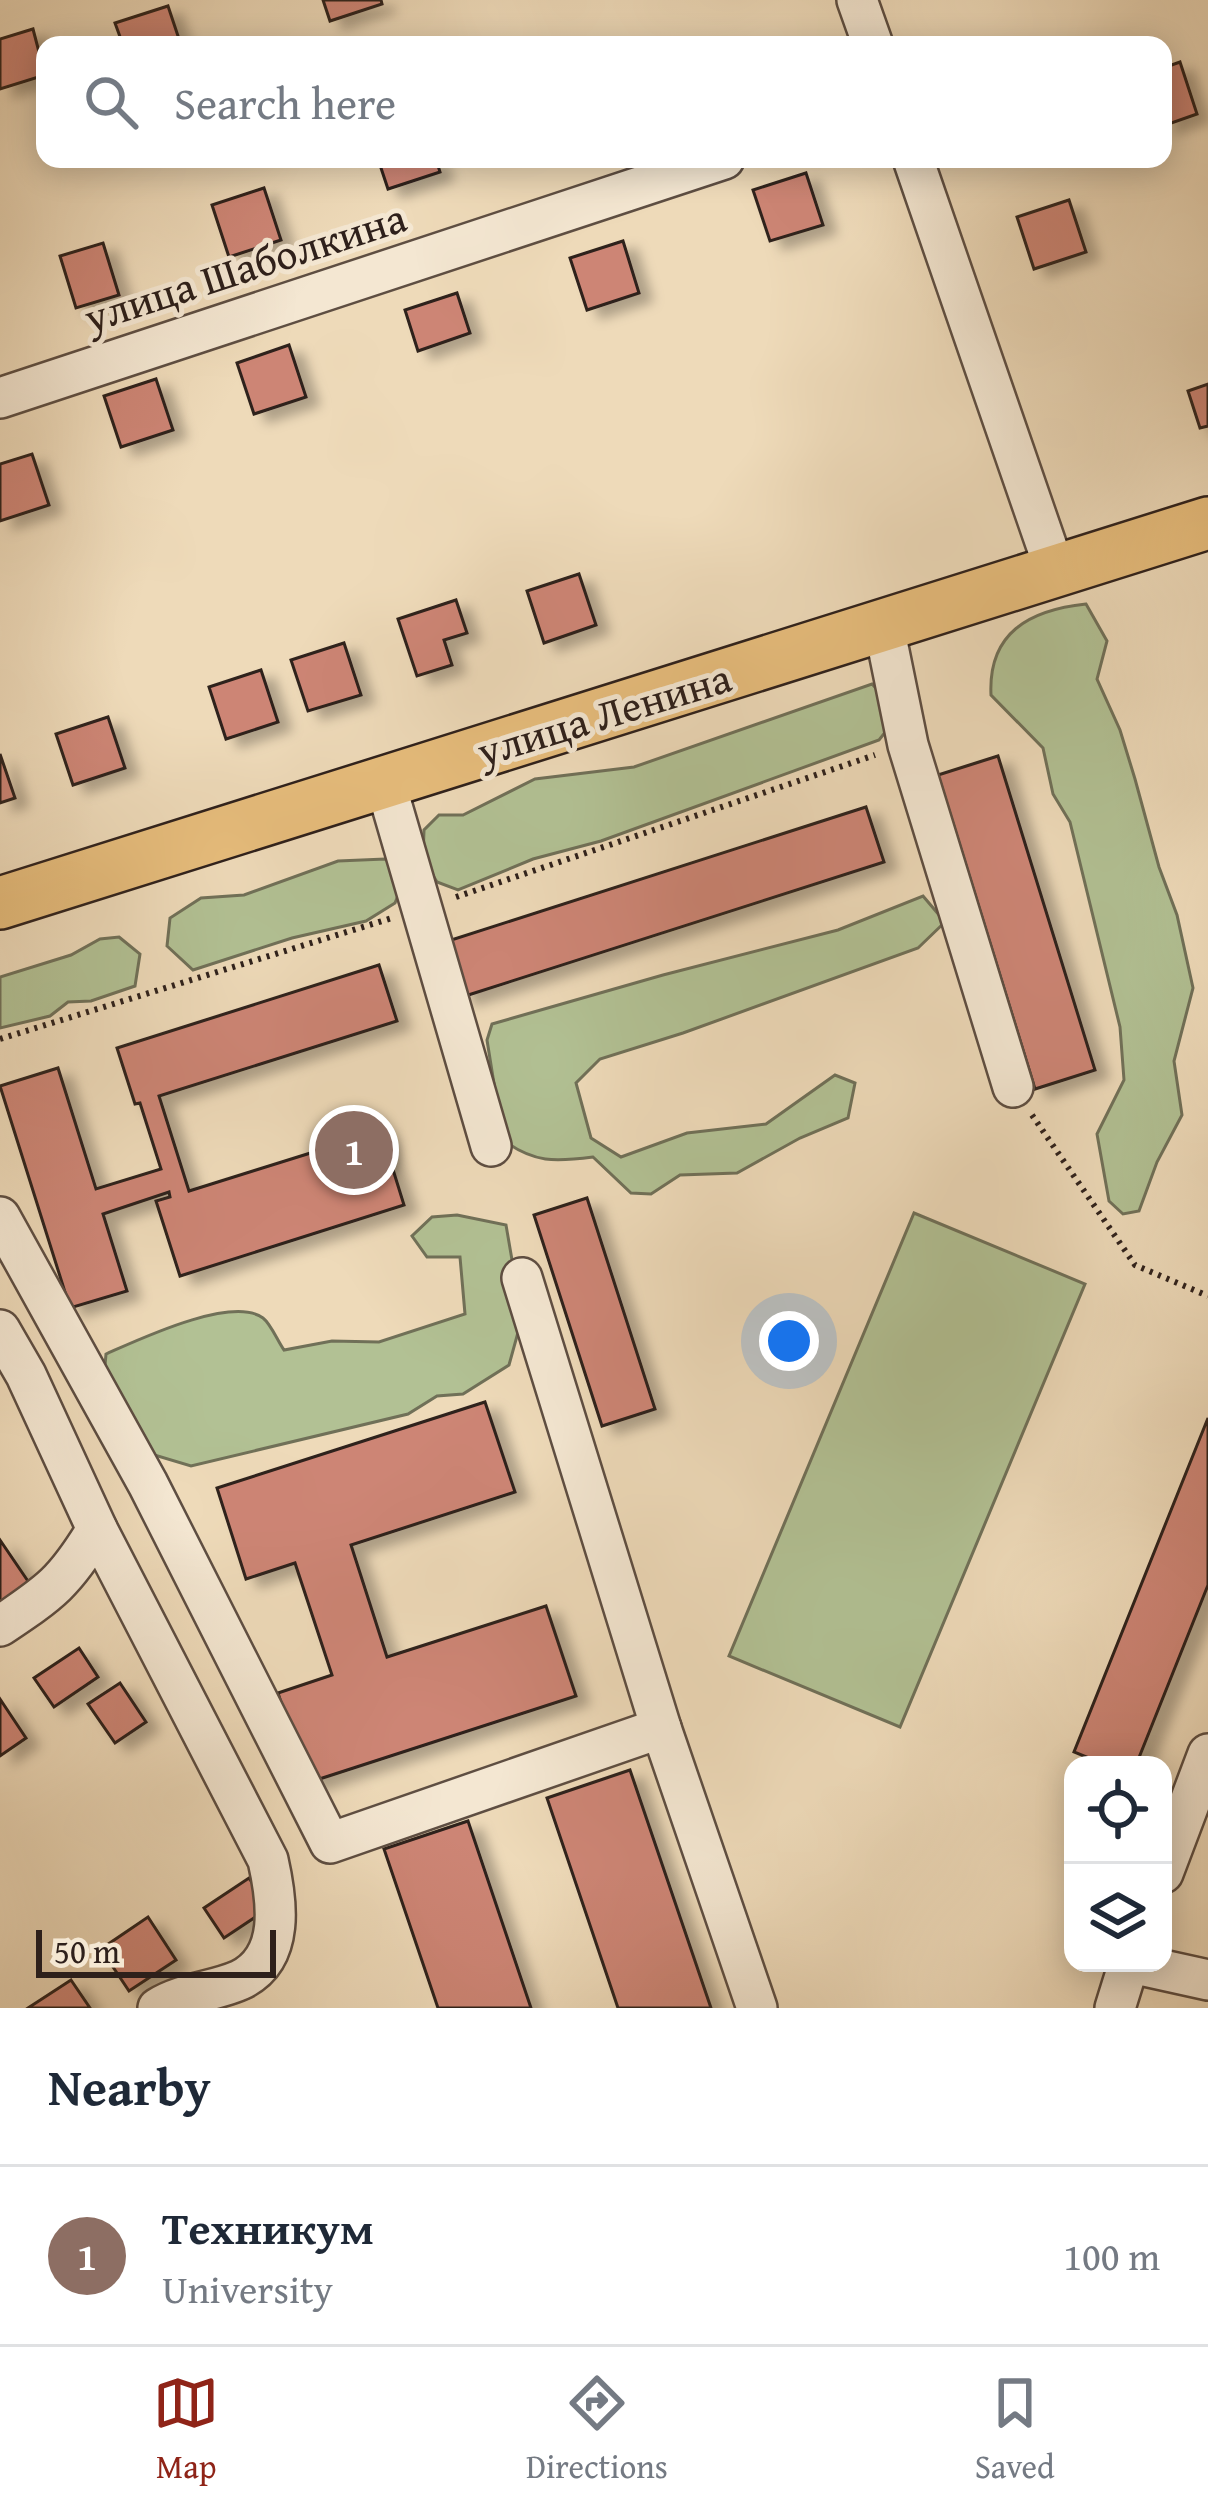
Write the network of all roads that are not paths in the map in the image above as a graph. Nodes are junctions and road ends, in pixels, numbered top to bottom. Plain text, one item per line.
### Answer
1 (857, 0) edge
2 (870, 36) edge
3 (697, 168) edge
4 (916, 168) edge
5 (0, 398) edge
6 (1208, 524) edge
7 (1056, 573) junction
8 (884, 627) junction
9 (386, 782) junction
10 (0, 903) edge
11 (1012, 1087) road end
12 (491, 1146) dead end
13 (0, 1217) edge
14 (522, 1278) dead end
15 (0, 1330) edge
16 (97, 1529) junction
17 (0, 1627) edge
18 (662, 1728) junction
19 (1208, 1754) edge
20 (1166, 1864) edge
21 (1127, 1972) edge
22 (1171, 1972) edge
23 (1208, 1980) edge
24 (165, 2004) edge
25 (757, 2008) edge
26 (1115, 2008) edge

1 - 2 street
3 - 5 street, улица Шаболкина
4 - 7 street
6 - 7 main road, улица Ленина
7 - 8 main road, улица Ленина
8 - 9 main road, улица Ленина
8 - 11 street
9 - 10 main road, улица Ленина
9 - 12 street
13 - 18 street
14 - 18 street
15 - 16 street
16 - 17 street
16 - 24 street
18 - 25 street
19 - 20 street
21 - 26 street
22 - 23 street

